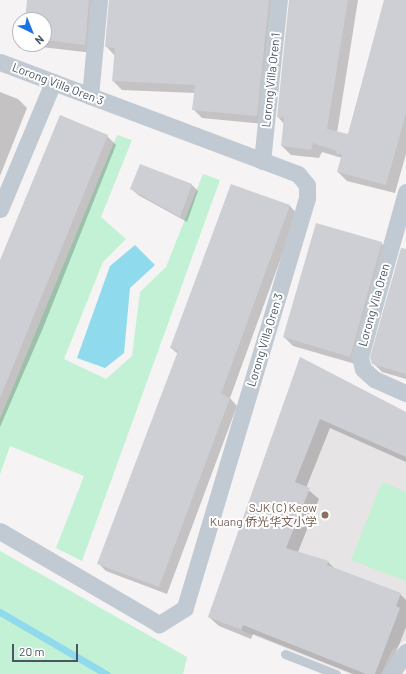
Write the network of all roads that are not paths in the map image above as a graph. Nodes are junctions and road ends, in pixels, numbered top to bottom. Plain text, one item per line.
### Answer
1 (99, 0) edge
2 (279, 0) edge
3 (0, 62) edge
4 (53, 82) junction
5 (90, 96) junction
6 (262, 161) junction
7 (406, 192) edge
8 (0, 209) edge
9 (406, 393) edge
10 (0, 531) edge
11 (406, 652) edge
12 (285, 654) dead end
13 (336, 674) edge
14 (391, 674) edge

1 - 5 street
2 - 6 street, Lorong Villa Oren 1
3 - 4 street, Lorong Villa Oren 3
4 - 5 street, Lorong Villa Oren 3
4 - 8 street
5 - 6 street, Lorong Villa Oren 3
6 - 10 street, Lorong Villa Oren 3
7 - 9 street, Lorong Vila Oren
11 - 14 street
12 - 13 lane

